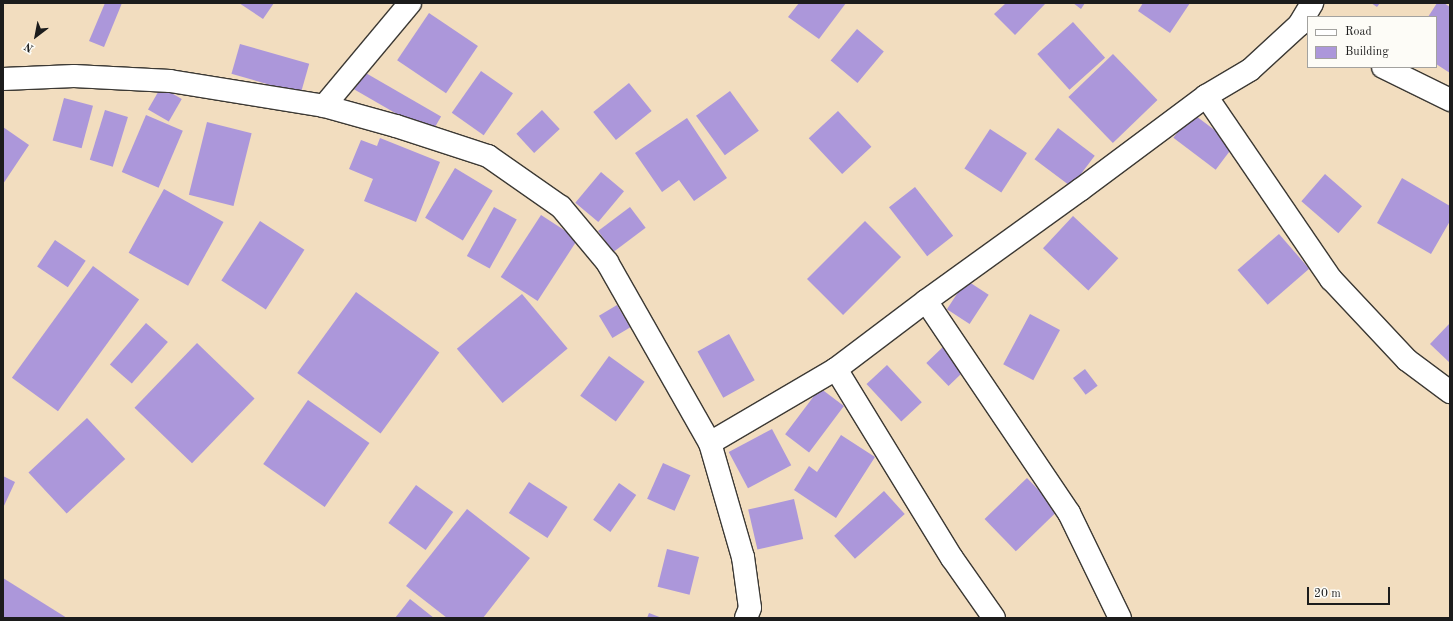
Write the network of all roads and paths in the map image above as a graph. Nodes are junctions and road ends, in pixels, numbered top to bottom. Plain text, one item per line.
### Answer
1 (410, 3) edge
2 (1312, 3) edge
3 (1307, 16) edge
4 (1307, 16) edge
5 (1303, 27) edge
6 (1385, 68) edge
7 (3, 79) edge
8 (1206, 96) junction
9 (1450, 100) edge
10 (324, 106) junction
11 (926, 301) junction
12 (836, 369) junction
13 (1450, 392) edge
14 (710, 443) junction
15 (746, 618) edge
16 (994, 618) edge
17 (1120, 618) edge

1 - 10 street
2 - 4 street
3 - 5 street
5 - 8 street
6 - 9 street
7 - 10 street
8 - 11 street
8 - 13 street
10 - 14 street
11 - 12 street
11 - 17 street
12 - 14 street
12 - 16 street
14 - 15 street

